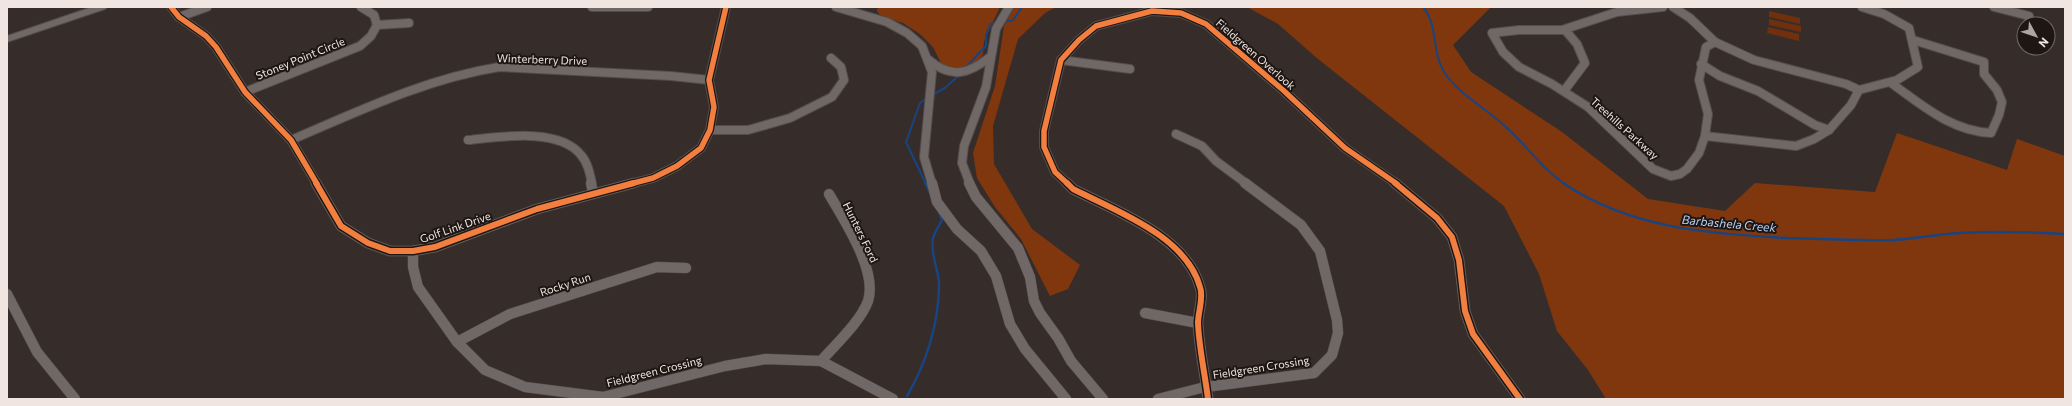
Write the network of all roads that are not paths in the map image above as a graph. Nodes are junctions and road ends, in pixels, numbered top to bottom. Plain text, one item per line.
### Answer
1 (102, 7) edge
2 (171, 7) edge
3 (207, 7) edge
4 (362, 7) edge
5 (592, 7) edge
6 (648, 7) edge
7 (726, 7) edge
8 (836, 7) edge
9 (1009, 7) edge
10 (1664, 7) edge
11 (1673, 7) edge
12 (1862, 7) edge
13 (1994, 7) edge
14 (869, 8) edge
15 (2028, 16) dead end
16 (179, 17) junction
17 (872, 18) junction
18 (409, 23) dead end
19 (377, 24) junction
20 (1565, 30) junction
21 (7, 39) edge
22 (1913, 40) junction
23 (1715, 42) junction
24 (990, 57) junction
25 (831, 58) dead end
26 (928, 59) junction
27 (1061, 60) junction
28 (1702, 64) junction
29 (1130, 69) dead end
30 (709, 80) junction
31 (1891, 83) junction
32 (1859, 90) junction
33 (1564, 91) junction
34 (245, 92) junction
35 (710, 130) junction
36 (1829, 130) junction
37 (1176, 134) dead end
38 (1705, 136) junction
39 (291, 140) junction
40 (468, 140) dead end
41 (593, 193) junction
42 (829, 194) dead end
43 (413, 251) junction
44 (686, 268) dead end
45 (7, 294) edge
46 (1145, 313) dead end
47 (1198, 323) junction
48 (457, 342) junction
49 (821, 361) junction
50 (1205, 387) junction
51 (72, 398) edge
52 (602, 398) edge
53 (893, 399) edge
54 (1066, 399) edge
55 (1103, 399) edge
56 (1158, 399) edge
57 (1208, 399) edge
58 (1520, 399) edge

1 - 21 street
2 - 16 street, Golf Link Drive
3 - 16 street
4 - 19 street
5 - 6 street
7 - 30 street, Golf Link Drive
8 - 17 street
9 - 24 street
10 - 20 street, Treehills Parkway
11 - 23 street
12 - 22 street
13 - 15 street
14 - 17 street
16 - 34 street, Golf Link Drive
17 - 26 street
18 - 19 street
19 - 34 street, Stoney Point Circle
20 - 33 street
20 - 33 street, Treehills Parkway
22 - 31 street
22 - 31 street
23 - 28 street, Treehills Parkway
23 - 32 street
24 - 26 street
24 - 55 street
25 - 35 street
26 - 54 street
27 - 29 street
27 - 47 street, Fieldgreen Overlook
27 - 58 street, Fieldgreen Overlook
28 - 36 street
28 - 38 street, Treehills Parkway
30 - 35 street, Golf Link Drive
30 - 39 street, Winterberry Drive
31 - 32 street
32 - 36 street
33 - 38 street, Treehills Parkway
34 - 39 street, Golf Link Drive
35 - 41 street, Golf Link Drive
36 - 38 street
37 - 50 street, Fieldgreen Crossing
39 - 43 street, Golf Link Drive
40 - 41 street
41 - 43 street, Golf Link Drive
42 - 49 street, Hunters Ford
43 - 48 street, Fieldgreen Crossing
44 - 48 street, Rocky Run
45 - 51 street
46 - 47 street
47 - 50 street, Fieldgreen Overlook
48 - 52 street, Fieldgreen Crossing
49 - 52 street, Fieldgreen Crossing
49 - 53 street, Fieldgreen Crossing
50 - 56 street, Fieldgreen Crossing
50 - 57 street, Fieldgreen Overlook

